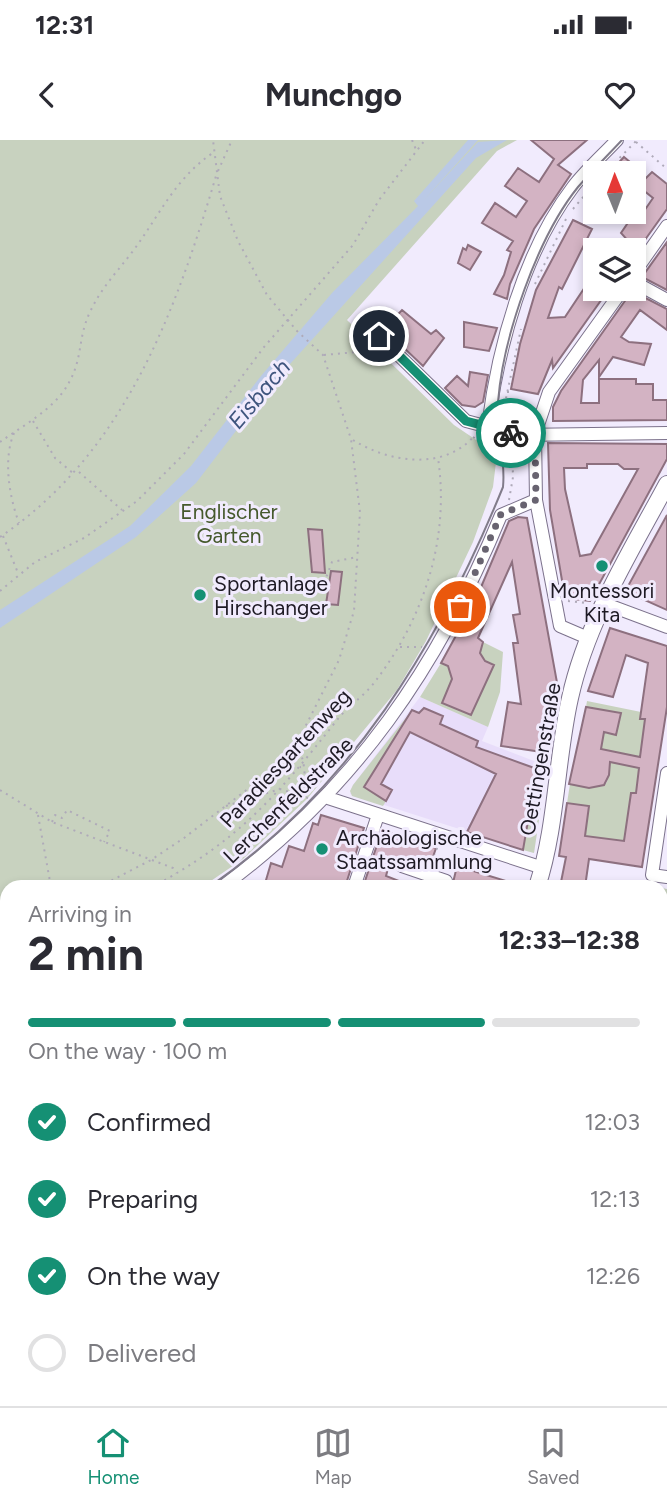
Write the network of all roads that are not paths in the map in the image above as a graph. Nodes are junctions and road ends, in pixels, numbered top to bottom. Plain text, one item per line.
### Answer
1 (617, 140) edge
2 (667, 226) edge
3 (646, 256) edge
4 (646, 289) edge
5 (667, 300) edge
6 (614, 301) edge
7 (379, 336) dead end
8 (488, 426) junction
9 (535, 433) junction
10 (667, 433) edge
11 (667, 484) edge
12 (536, 500) junction
13 (603, 604) junction
14 (667, 627) edge
15 (588, 639) junction
16 (667, 773) edge
17 (325, 797) junction
18 (378, 815) junction
19 (402, 866) dead end
20 (543, 868) junction
21 (667, 877) edge
22 (231, 880) edge
23 (356, 880) edge
24 (443, 880) edge
25 (539, 880) edge

1 - 8 street
2 - 3 street
4 - 5 street
6 - 9 street
7 - 8 street
8 - 9 street
9 - 10 street
9 - 12 street
11 - 13 main road, Oettingenstraße
12 - 15 street
12 - 17 street, Lerchenfeldstraße
13 - 14 street
13 - 15 main road, Oettingenstraße
15 - 20 main road, Oettingenstraße
16 - 21 street
17 - 18 street
17 - 22 street, Lerchenfeldstraße
18 - 20 street
18 - 23 street
19 - 24 street
20 - 25 main road, Oettingenstraße

